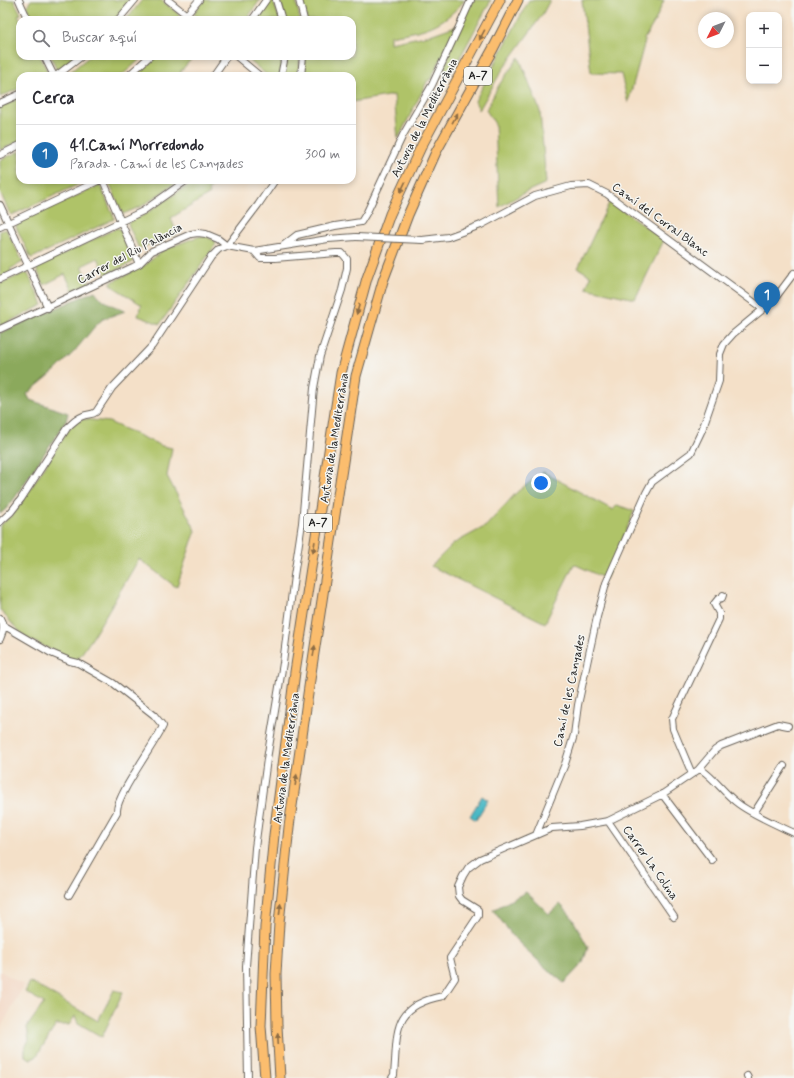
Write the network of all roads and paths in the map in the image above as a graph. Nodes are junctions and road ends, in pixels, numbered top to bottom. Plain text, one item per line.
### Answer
1 (135, 0) edge
2 (168, 0) edge
3 (199, 0) edge
4 (266, 0) edge
5 (276, 0) edge
6 (299, 0) edge
7 (471, 0) edge
8 (500, 0) edge
9 (518, 0) edge
10 (21, 1) edge
11 (186, 14) junction
12 (27, 16) edge
13 (121, 16) edge
14 (188, 16) edge
15 (255, 16) edge
16 (281, 16) edge
17 (303, 16) edge
18 (46, 60) edge
19 (77, 60) edge
20 (146, 60) edge
21 (224, 60) edge
22 (241, 60) edge
23 (284, 60) edge
24 (303, 60) edge
25 (53, 72) edge
26 (60, 72) edge
27 (132, 72) edge
28 (217, 72) edge
29 (255, 72) edge
30 (282, 72) edge
31 (301, 72) edge
32 (16, 96) edge
33 (0, 103) edge
34 (16, 148) edge
35 (0, 155) edge
36 (91, 184) edge
37 (105, 184) edge
38 (182, 184) edge
39 (272, 184) edge
40 (0, 205) edge
41 (120, 221) junction
42 (8, 223) junction
43 (0, 227) edge
44 (227, 246) junction
45 (282, 246) junction
46 (254, 251) junction
47 (139, 264) junction
48 (29, 266) junction
49 (794, 273) edge
50 (0, 279) edge
51 (48, 308) junction
52 (763, 309) junction
53 (0, 329) edge
54 (0, 522) edge
55 (723, 595) dead end
56 (2, 622) edge
57 (0, 639) edge
58 (788, 726) dead end
59 (784, 766) dead end
60 (695, 772) junction
61 (662, 794) junction
62 (754, 813) junction
63 (608, 821) junction
64 (794, 832) edge
65 (536, 835) junction
66 (712, 860) dead end
67 (69, 895) dead end
68 (674, 917) dead end
69 (248, 1078) edge
70 (266, 1078) edge
71 (280, 1078) edge
72 (392, 1078) edge

1 - 13 street
2 - 11 street
3 - 11 street
4 - 15 street
5 - 16 street
6 - 17 street
7 - 45 street
8 -> 70 highway, Autovia de la Mediterrània / A-7
71 -> 9 highway, Autovia de la Mediterrània / A-7
10 - 12 street
11 - 14 street
18 - 25 street
19 - 26 street
20 - 27 street
21 - 28 street
22 - 29 street
23 - 30 street
24 - 31 street
32 - 33 street
34 - 35 street
36 - 42 street
37 - 41 street
38 - 41 street
39 - 44 street
40 - 42 street
41 - 47 street
41 - 48 street
42 - 43 street
42 - 48 street
44 - 46 street, Carrer del Riu Palància
44 - 47 street, Carrer del Riu Palància
44 - 54 street
45 - 46 street, Camí del Corral Blanc
45 - 52 street, Camí del Corral Blanc, bridge
46 - 69 street
47 - 51 street, Carrer del Riu Palància
48 - 50 street
48 - 51 street
49 - 52 street, Camí de les Canyades
51 - 53 street, Carrer del Riu Palància
52 - 65 street, Camí de les Canyades
55 - 60 street
56 - 57 street
56 - 67 street
58 - 60 street
59 - 62 street
60 - 61 street
60 - 62 street
61 - 63 street
61 - 66 street
62 - 64 street
63 - 65 street
63 - 68 street, Carrer La Colina
65 - 72 street

